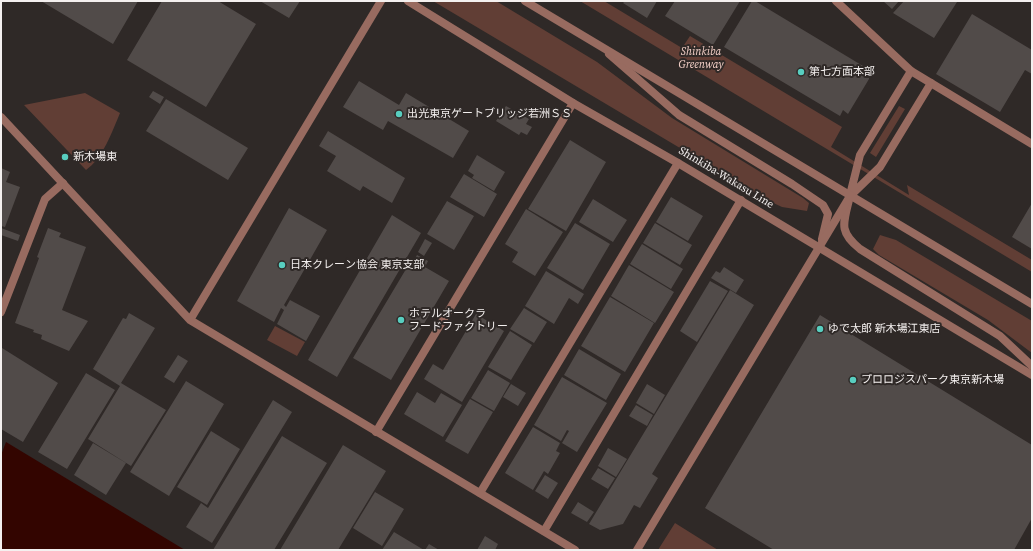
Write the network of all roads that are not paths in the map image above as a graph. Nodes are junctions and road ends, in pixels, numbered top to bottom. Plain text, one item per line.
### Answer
1 (381, 1) edge
2 (408, 1) edge
3 (525, 1) edge
4 (836, 1) edge
5 (601, 46) junction
6 (911, 71) junction
7 (931, 83) junction
8 (573, 103) junction
9 (1, 117) edge
10 (1032, 144) edge
11 (678, 163) junction
12 (63, 183) junction
13 (850, 196) junction
14 (741, 200) junction
15 (820, 247) junction
16 (1032, 304) edge
17 (1, 312) edge
18 (190, 320) junction
19 (1032, 366) edge
20 (1032, 375) edge
21 (376, 432) junction
22 (480, 493) junction
23 (544, 531) junction
24 (575, 550) edge
25 (637, 550) edge

1 - 18 street
2 - 8 street, Shinkiba-Wakasu Line
3 - 5 street
4 - 6 street
5 - 13 street
5 - 15 street
6 - 7 street
6 - 13 street
7 - 10 street
7 - 13 street
8 - 11 street, Shinkiba-Wakasu Line
8 - 21 street
9 - 12 street
11 - 14 street, Shinkiba-Wakasu Line
11 - 22 street
12 - 17 street
12 - 18 street
13 - 15 street
13 - 16 street
13 - 19 street
14 - 15 street, Shinkiba-Wakasu Line
14 - 23 street
15 - 20 street, Shinkiba-Wakasu Line
15 - 25 street
18 - 21 street
21 - 22 street
22 - 23 street
23 - 24 street

